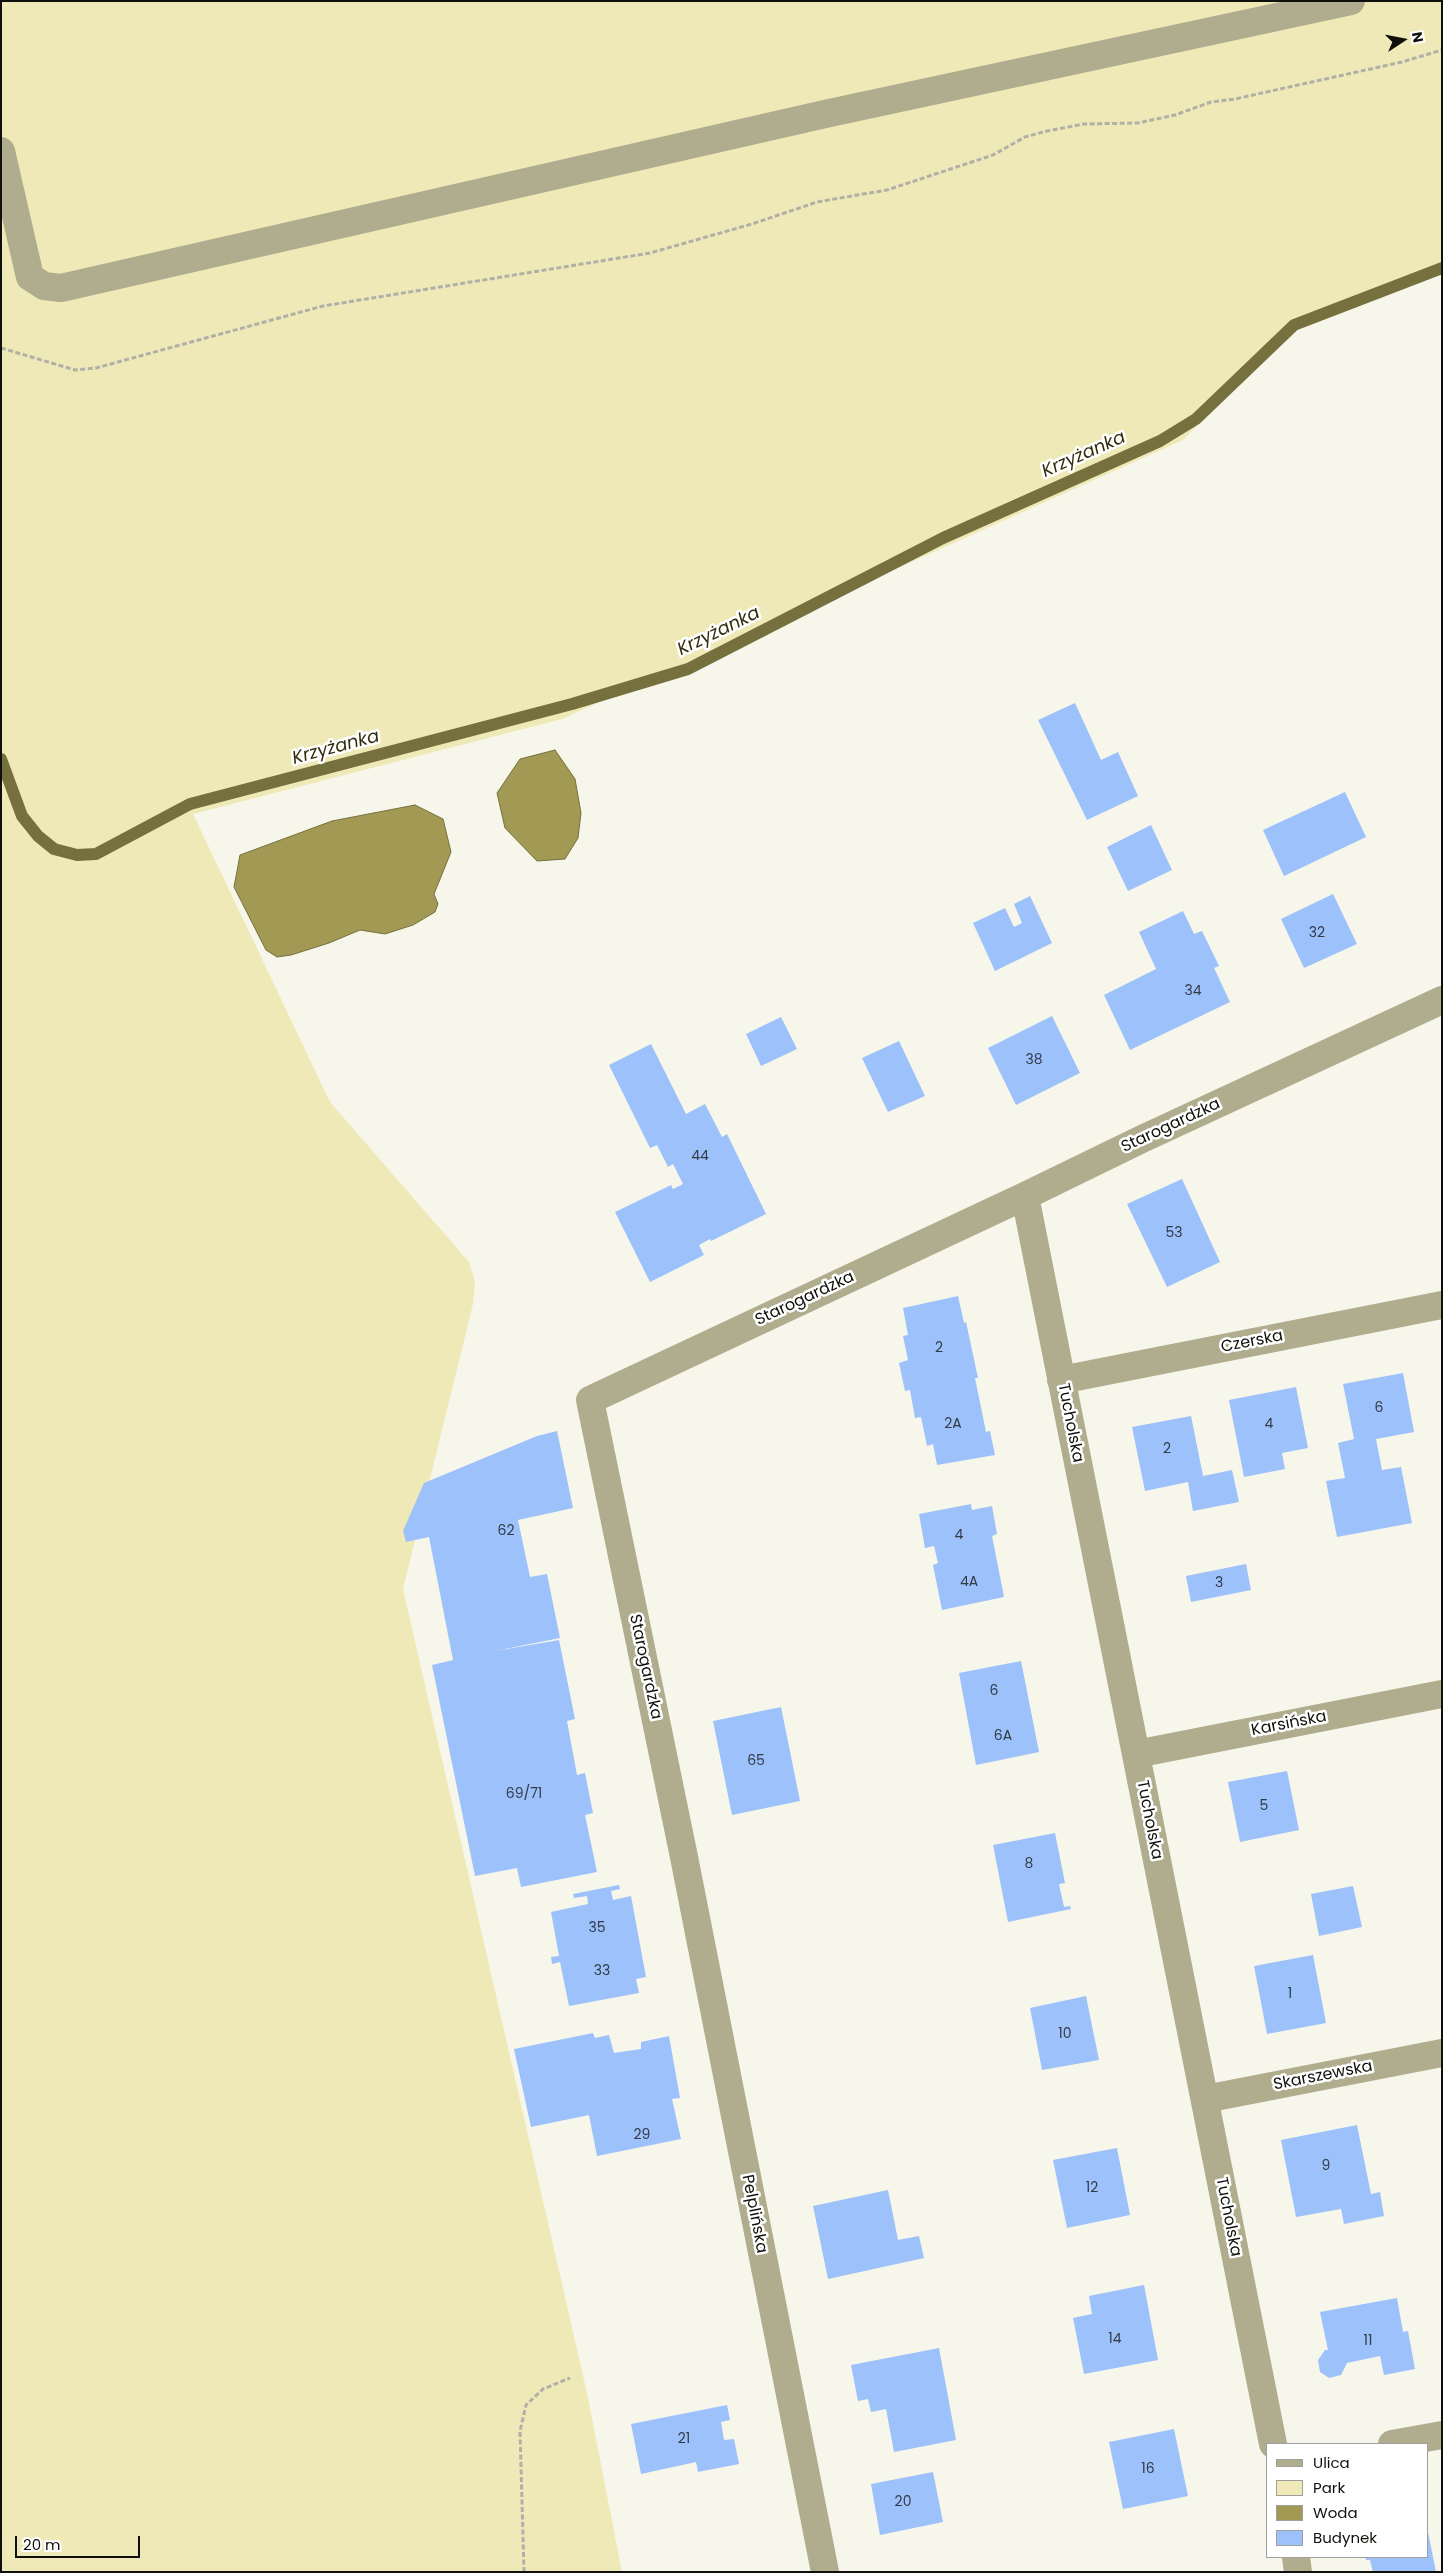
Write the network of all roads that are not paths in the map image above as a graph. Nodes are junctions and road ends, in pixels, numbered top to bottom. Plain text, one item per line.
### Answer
1 (1351, 1) edge
2 (1, 151) edge
3 (1442, 1000) edge
4 (1025, 1196) junction
5 (1442, 1304) edge
6 (1061, 1380) junction
7 (1442, 1694) edge
8 (1136, 1754) junction
9 (684, 1857) joint
10 (1442, 2053) edge
11 (1205, 2099) junction
12 (1442, 2435) edge
13 (1273, 2443) edge
14 (1398, 2443) edge
15 (1296, 2558) edge
16 (824, 2572) edge
17 (1298, 2572) edge

1 - 2 street
3 - 4 street, Starogardzka
4 - 6 street, Tucholska
4 - 9 street, Starogardzka
5 - 6 street, Czerska
6 - 8 street, Tucholska
7 - 8 street, Karsińska
8 - 11 street, Tucholska
9 - 16 street, Pelplińska
10 - 11 street, Skarszewska
11 - 13 street, Tucholska
12 - 14 street
15 - 17 street

